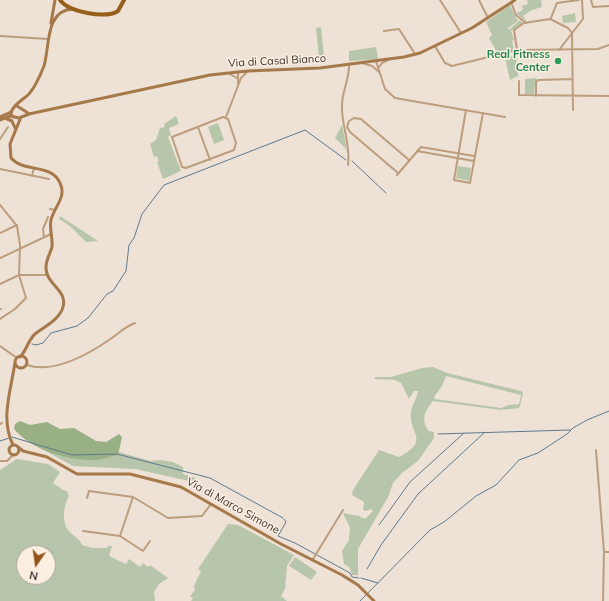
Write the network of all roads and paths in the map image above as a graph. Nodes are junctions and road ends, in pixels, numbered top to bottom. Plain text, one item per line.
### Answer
1 (55, 0) edge
2 (60, 0) edge
3 (124, 0) edge
4 (440, 0) edge
5 (479, 0) edge
6 (515, 0) edge
7 (581, 0) edge
8 (591, 0) edge
9 (511, 2) junction
10 (609, 6) edge
11 (73, 9) junction
12 (488, 19) junction
13 (550, 19) junction
14 (526, 23) junction
15 (384, 31) dead end
16 (462, 33) junction
17 (572, 33) junction
18 (0, 36) edge
19 (48, 41) junction
20 (609, 45) edge
21 (436, 46) junction
22 (517, 50) junction
23 (559, 50) junction
24 (572, 50) junction
25 (415, 55) junction
26 (388, 60) junction
27 (376, 61) junction
28 (359, 63) junction
29 (349, 64) junction
30 (378, 68) junction
31 (248, 71) junction
32 (238, 72) junction
33 (224, 73) junction
34 (237, 78) junction
35 (241, 78) junction
36 (573, 80) junction
37 (519, 81) dead end
38 (238, 87) junction
39 (536, 96) junction
40 (573, 96) junction
41 (609, 96) edge
42 (22, 100) junction
43 (15, 107) junction
44 (22, 109) junction
45 (466, 110) junction
46 (572, 110) dead end
47 (11, 112) junction
48 (483, 113) junction
49 (29, 114) junction
50 (14, 117) junction
51 (21, 117) junction
52 (226, 117) junction
53 (505, 117) dead end
54 (5, 118) junction
55 (0, 119) edge
56 (17, 126) junction
57 (8, 127) dead end
58 (198, 127) junction
59 (15, 133) junction
60 (0, 139) edge
61 (434, 149) junction
62 (437, 150) junction
63 (417, 151) junction
64 (459, 154) junction
65 (434, 155) junction
66 (475, 156) junction
67 (458, 159) junction
68 (210, 160) junction
69 (409, 160) junction
70 (474, 161) junction
71 (348, 165) dead end
72 (34, 168) junction
73 (0, 169) edge
74 (32, 176) junction
75 (49, 179) dead end
76 (0, 205) edge
77 (50, 209) dead end
78 (55, 210) junction
79 (48, 217) dead end
80 (17, 225) junction
81 (0, 233) edge
82 (51, 234) junction
83 (44, 237) junction
84 (20, 248) junction
85 (0, 258) edge
86 (19, 275) junction
87 (47, 275) junction
88 (0, 284) edge
89 (0, 319) edge
90 (135, 323) dead end
91 (0, 346) edge
92 (24, 351) junction
93 (26, 358) junction
94 (18, 359) junction
95 (27, 365) junction
96 (19, 368) junction
97 (13, 374) junction
98 (3, 404) dead end
99 (1, 418) dead end
100 (1, 423) edge
101 (7, 438) junction
102 (13, 445) junction
103 (18, 447) junction
104 (9, 448) junction
105 (596, 450) dead end
106 (25, 451) junction
107 (14, 453) junction
108 (0, 461) edge
109 (133, 497) junction
110 (87, 498) dead end
111 (211, 503) junction
112 (342, 510) dead end
113 (83, 531) dead end
114 (120, 536) junction
115 (150, 540) dead end
116 (604, 552) junction
117 (609, 552) edge
118 (313, 559) junction
119 (373, 600) edge
120 (603, 601) edge

1 - 19 street
2 - 11 main road
3 - 11 main road
4 - 16 street
5 - 12 street
6 - 9 street, Via di Casal Bianco
7 - 13 street
7 - 17 street
8 - 10 street
9 - 12 street, Via di Casal Bianco
9 - 14 street
11 - 19 street
12 - 16 street, Via di Casal Bianco
13 - 14 street
13 - 17 street
14 - 22 street
15 - 25 street
16 - 21 street, Via di Casal Bianco
17 - 23 street
17 - 24 street
18 - 19 street
19 - 42 street
20 - 24 street
21 - 22 street
21 - 25 street, Via di Casal Bianco
22 - 23 street
23 - 24 street
24 - 36 street
25 - 26 street, Via di Casal Bianco
26 - 27 street, Via di Casal Bianco
26 - 30 street
27 - 28 street, Via di Casal Bianco
27 - 30 street
28 - 29 street, Via di Casal Bianco
28 - 30 street
29 - 31 street, Via di Casal Bianco
29 - 71 street
30 - 45 street
31 - 32 street, Via di Casal Bianco
31 - 35 street
32 - 33 street, Via di Casal Bianco
32 - 34 street
32 - 35 street
33 - 34 street
33 - 49 street, Via di Casal Bianco
34 - 38 street
35 - 38 street
36 - 39 street
36 - 40 street
37 - 39 street
38 - 52 street
39 - 40 street
40 - 41 street
40 - 46 street
42 - 43 street
42 - 44 street
43 - 44 street
43 - 47 street
44 - 49 street
44 - 51 street
45 - 48 street
45 - 64 street
47 - 50 street
47 - 55 street
48 - 53 street
48 - 66 street
49 - 51 street, Via di Casal Bianco
50 - 51 street, Via di Casal Bianco
50 - 54 street
50 - 56 street
51 - 56 street
52 - 58 street
52 - 68 street
54 - 55 street
54 - 59 street
56 - 59 street
57 - 60 street
58 - 68 street
58 - 68 street
59 - 72 street
61 - 62 street
61 - 63 street
61 - 65 street
62 - 64 street
62 - 65 street
63 - 65 street
63 - 69 street
64 - 66 street
64 - 67 street
65 - 67 street
66 - 70 street
67 - 70 street
67 - 70 street
69 - 69 street
72 - 74 street
72 - 78 street
73 - 74 street
74 - 75 street
76 - 80 street
77 - 78 street
78 - 82 street
79 - 83 street
80 - 81 street
80 - 84 street
82 - 83 street
82 - 87 street
83 - 84 street
84 - 85 street
84 - 86 street
86 - 87 street
86 - 88 street
86 - 89 street
87 - 92 street
90 - 95 street
91 - 94 street
92 - 93 street
92 - 94 street
93 - 94 street
93 - 95 street
94 - 96 street
94 - 97 street
95 - 96 street
96 - 97 street
97 - 98 street
99 - 100 street
100 - 101 street
101 - 102 street
101 - 104 street
102 - 103 street, Via di Marco Simone
102 - 104 street
103 - 106 street, Via di Marco Simone
103 - 107 street
104 - 107 street
105 - 116 street
106 - 107 street, Via di Marco Simone
106 - 111 street, Via di Marco Simone
107 - 108 street
109 - 110 street
109 - 111 street
109 - 114 street
111 - 118 street, Via di Marco Simone
112 - 118 street
113 - 114 street
114 - 115 street
116 - 117 street
116 - 120 street
118 - 119 street, Via di Marco Simone

